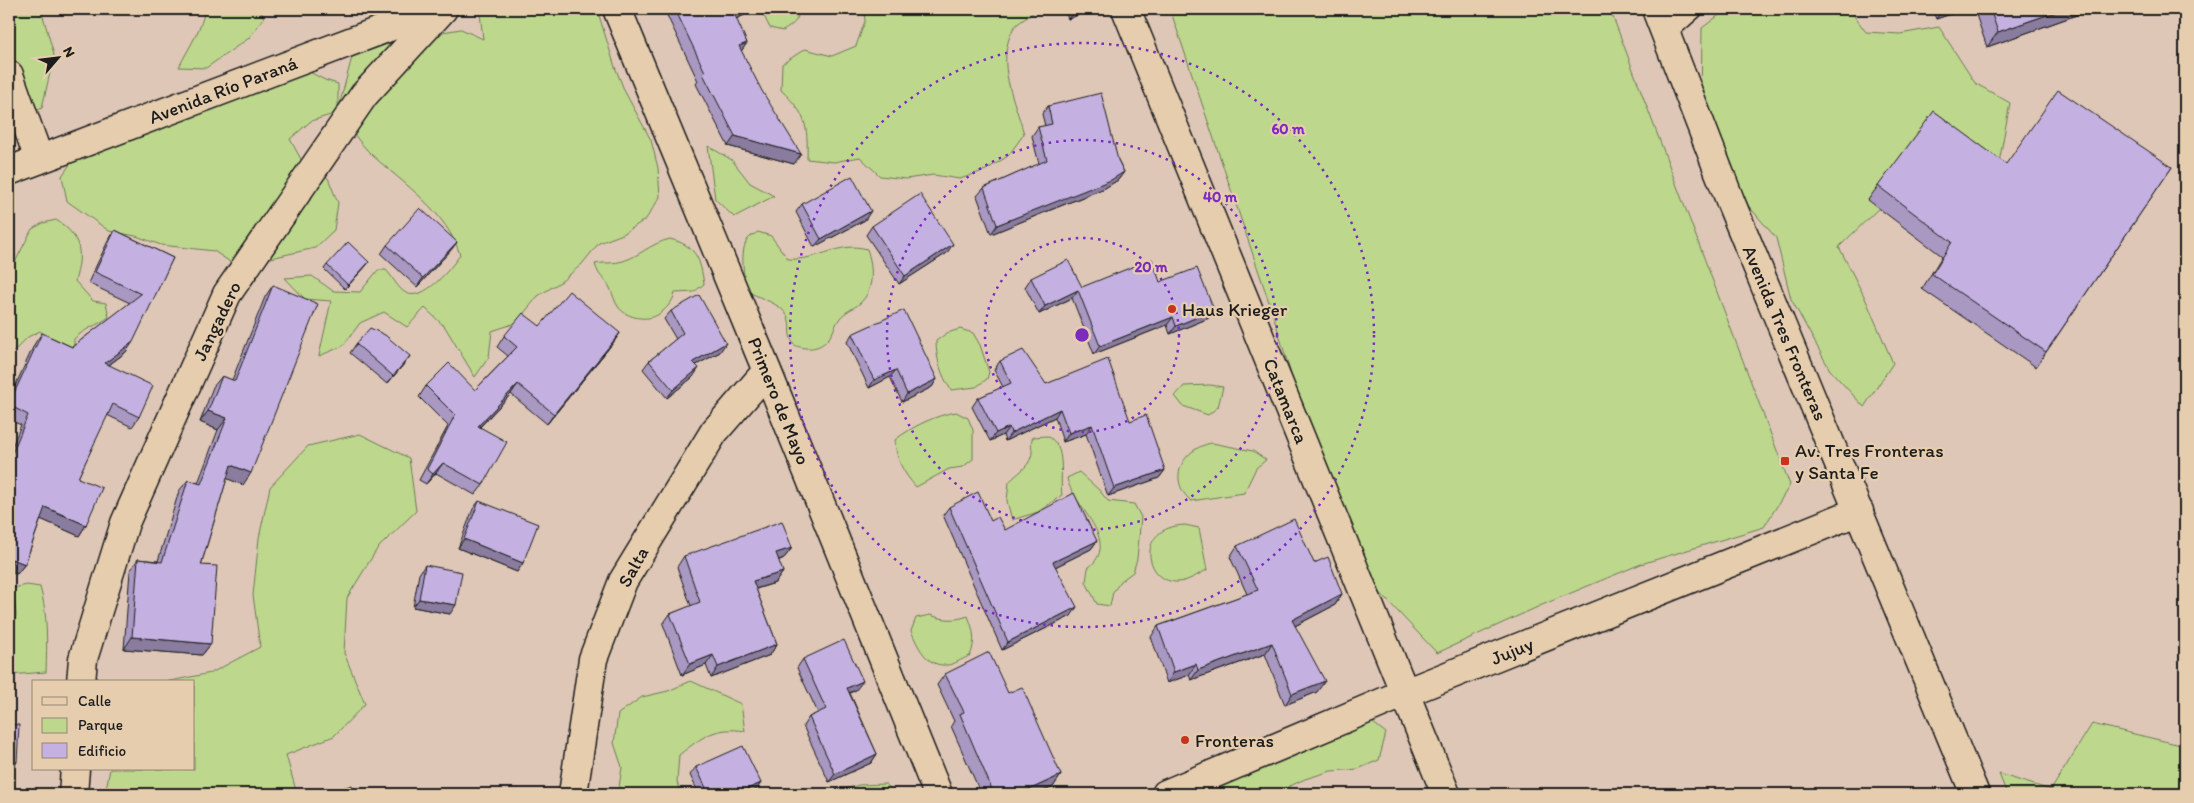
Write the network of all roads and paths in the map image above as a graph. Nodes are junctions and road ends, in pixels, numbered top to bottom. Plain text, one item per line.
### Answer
1 (437, 9) edge
2 (443, 9) edge
3 (616, 9) edge
4 (1126, 9) edge
5 (1656, 9) edge
6 (1693, 9) edge
7 (1666, 34) junction
8 (9, 75) edge
9 (40, 159) junction
10 (9, 171) edge
11 (767, 371) junction
12 (1859, 511) junction
13 (81, 680) edge
14 (1405, 694) junction
15 (75, 770) edge
16 (73, 794) edge
17 (572, 794) edge
18 (938, 794) edge
19 (1166, 794) edge
20 (1446, 794) edge
21 (1975, 794) edge

1 - 9 street, Avenida Río Paraná
2 - 13 street, Jangadero
3 - 11 street, Primero de Mayo
4 - 14 street, Catamarca
5 - 7 street, Avenida Tres Fronteras
6 - 7 lane
7 - 12 street, Avenida Tres Fronteras
8 - 9 street
9 - 10 street, Avenida Río Paraná
11 - 17 street, Salta
11 - 18 street, Primero de Mayo
12 - 14 street, Jujuy
12 - 21 street, Avenida Tres Fronteras
14 - 19 street, Jujuy
14 - 20 street, Catamarca
15 - 16 street

